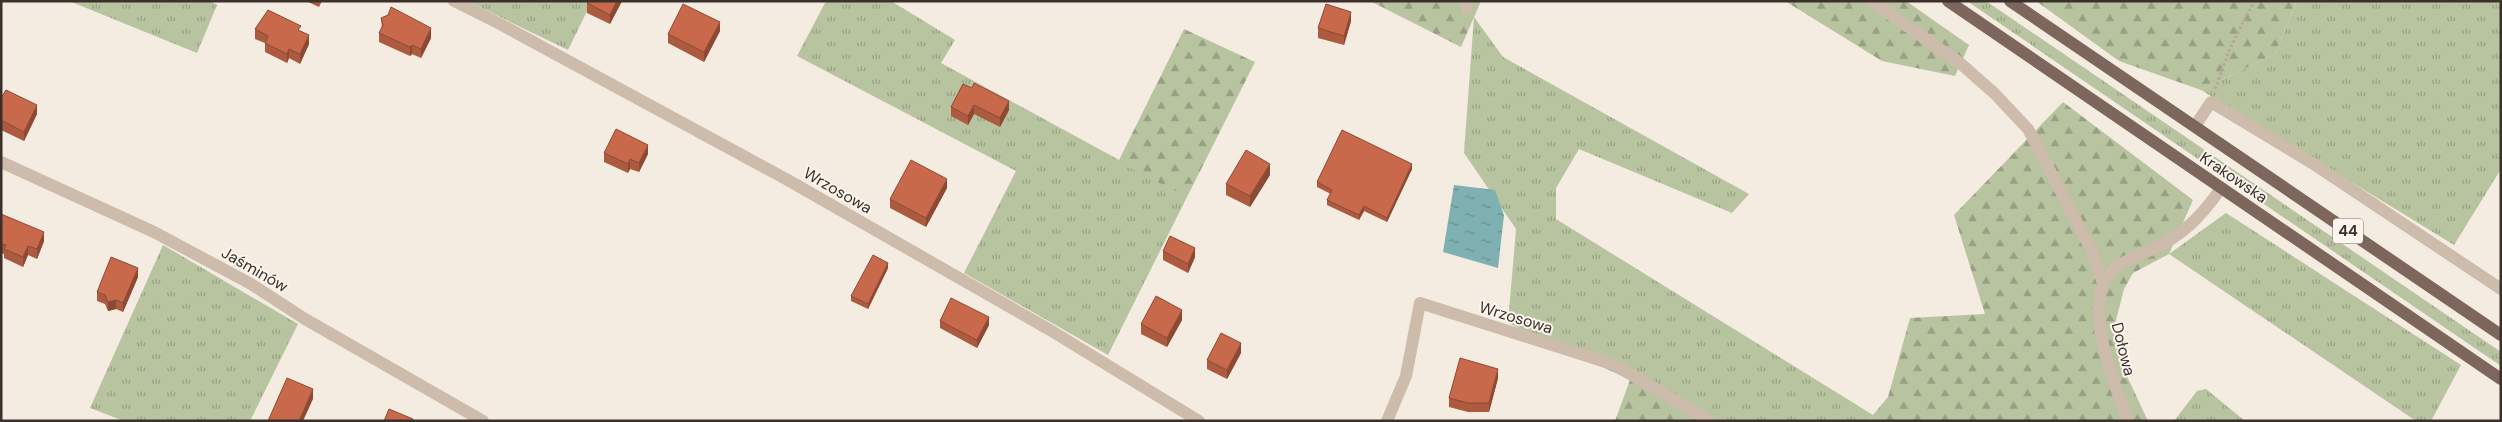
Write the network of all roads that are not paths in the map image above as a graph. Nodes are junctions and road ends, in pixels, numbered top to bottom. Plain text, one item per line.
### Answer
1 (454, 1) edge
2 (1871, 1) edge
3 (1948, 1) edge
4 (2010, 1) edge
5 (2195, 126) junction
6 (1, 162) edge
7 (2221, 188) junction
8 (2103, 283) junction
9 (2501, 289) edge
10 (2501, 335) edge
11 (2501, 379) edge
12 (483, 421) edge
13 (1199, 421) edge
14 (1387, 421) edge
15 (1710, 421) edge
16 (2128, 421) edge

1 - 13 street, Wrzosowa
2 - 8 street
3 - 7 main road, Krakowska / 44
4 - 5 main road, Krakowska / 44
5 - 9 street
5 - 10 main road, Krakowska / 44
6 - 12 street, Jaśminów
7 - 8 street
7 - 11 main road, Krakowska / 44
8 - 16 street, Dołowa
14 - 15 street, Wrzosowa

